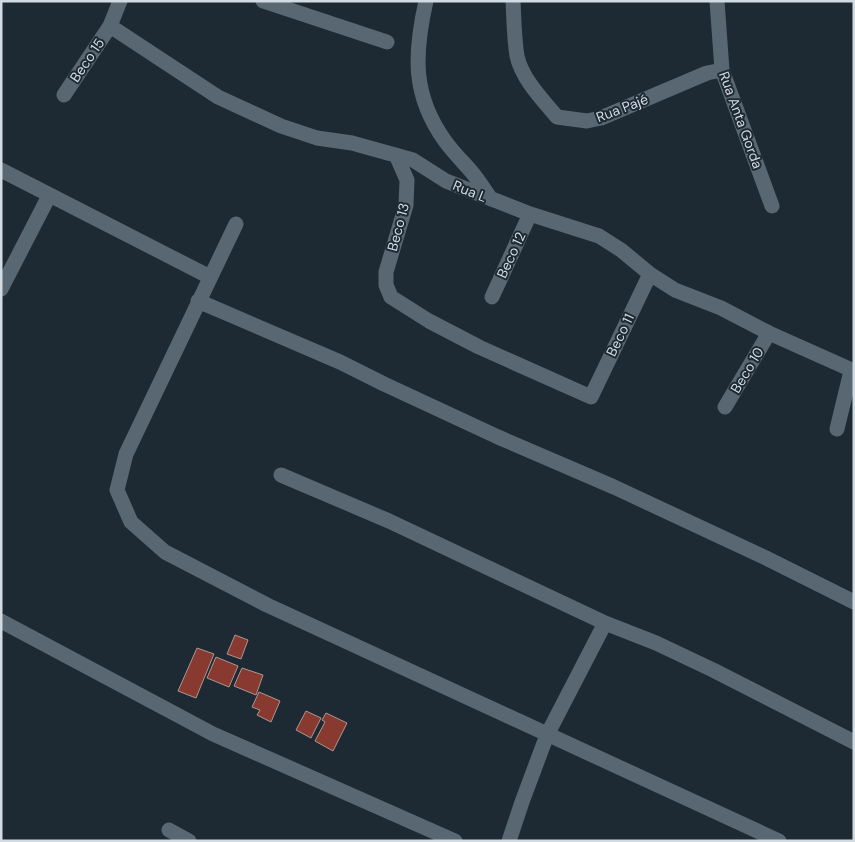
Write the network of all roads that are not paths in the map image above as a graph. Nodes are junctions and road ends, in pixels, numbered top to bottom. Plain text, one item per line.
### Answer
1 (120, 1) edge
2 (263, 1) edge
3 (426, 1) edge
4 (513, 1) edge
5 (717, 1) edge
6 (110, 26) junction
7 (387, 42) dead end
8 (722, 70) junction
9 (64, 95) dead end
10 (396, 155) junction
11 (1, 170) edge
12 (49, 196) junction
13 (491, 199) junction
14 (772, 206) dead end
15 (530, 214) junction
16 (236, 224) dead end
17 (650, 274) junction
18 (210, 277) junction
19 (1, 289) edge
20 (492, 296) dead end
21 (198, 301) junction
22 (769, 333) junction
23 (852, 371) edge
24 (591, 397) joint
25 (725, 407) dead end
26 (837, 429) dead end
27 (281, 475) dead end
28 (854, 602) edge
29 (1, 621) edge
30 (605, 623) junction
31 (547, 736) junction
32 (854, 742) edge
33 (169, 830) dead end
34 (189, 841) edge
35 (455, 841) edge
36 (510, 841) edge
37 (779, 841) edge

1 - 6 street
2 - 7 street
3 - 13 street
4 - 8 street, Rua Pajé
5 - 8 street, Rua Anta Gorda
6 - 9 street, Beco 15
6 - 10 street, Rua L
8 - 14 street, Rua Anta Gorda
10 - 13 street, Rua L
10 - 24 street, Beco 13
11 - 12 street
12 - 18 street
12 - 19 street
13 - 15 street, Rua L
15 - 17 street, Rua L
15 - 20 street, Beco 12
16 - 18 street
17 - 22 street, Rua L
17 - 24 street, Beco 11
18 - 21 street
21 - 28 street
21 - 31 street
22 - 23 street, Rua L
22 - 25 street, Beco 10
23 - 26 street
27 - 30 street
29 - 35 street
30 - 31 street
30 - 32 street
31 - 36 street
31 - 37 street
33 - 34 street

